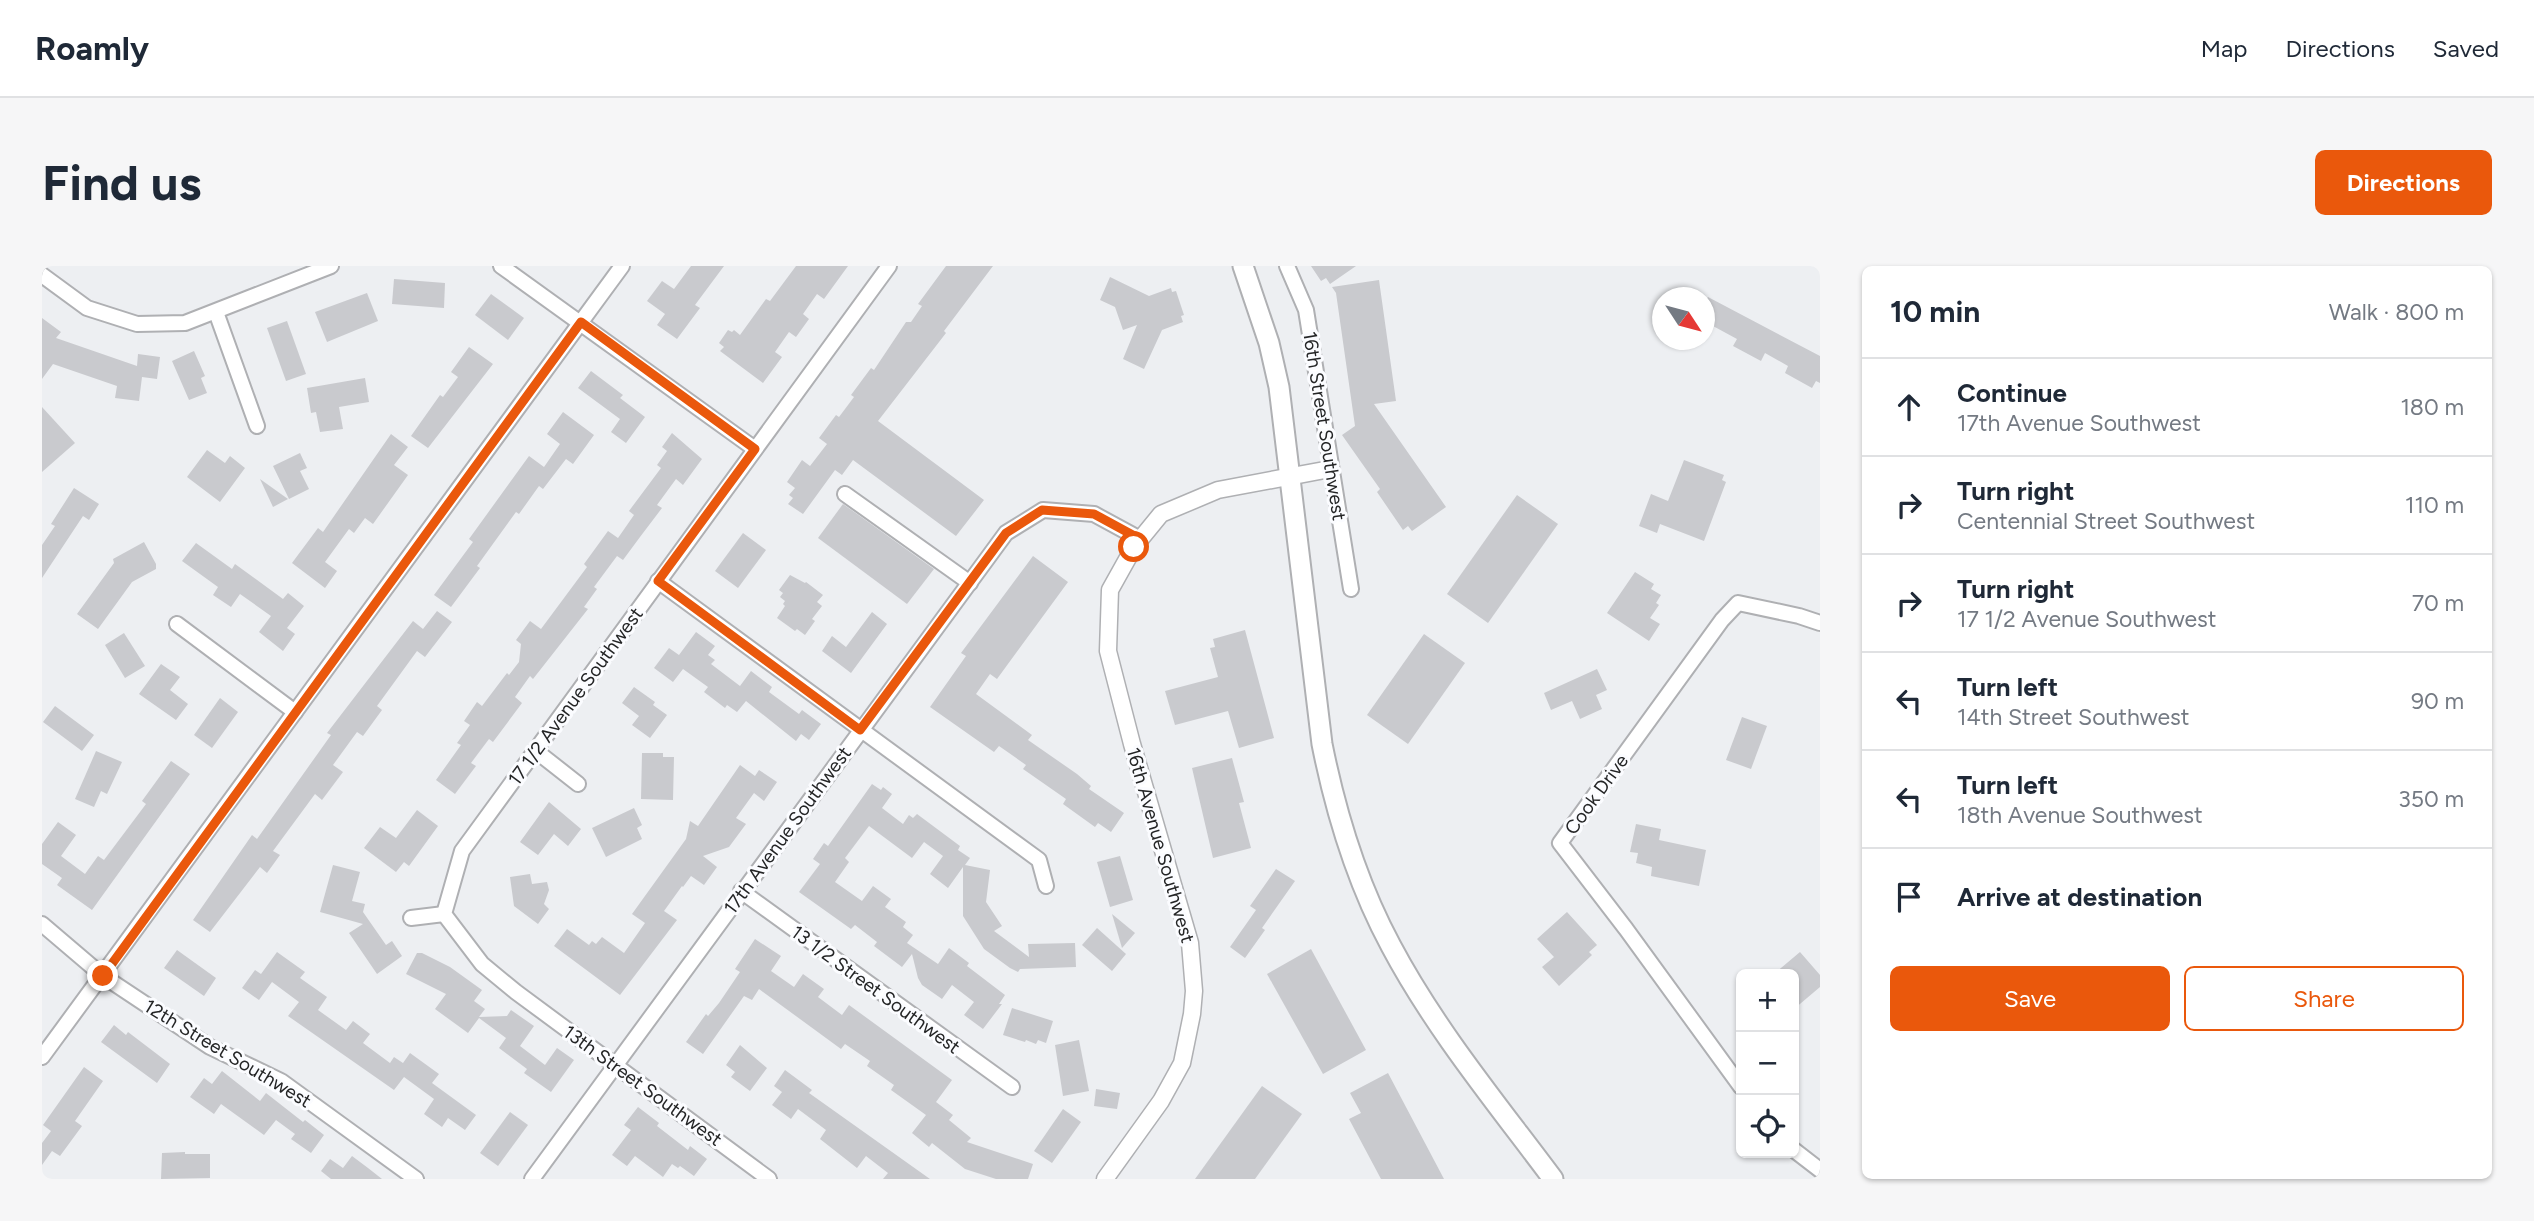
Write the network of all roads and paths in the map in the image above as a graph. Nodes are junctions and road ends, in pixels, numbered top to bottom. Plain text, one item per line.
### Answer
1 (331, 266) edge
2 (501, 266) edge
3 (622, 266) edge
4 (889, 266) edge
5 (1243, 266) edge
6 (1287, 266) edge
7 (42, 275) edge
8 (216, 312) junction
9 (581, 322) junction
10 (257, 426) dead end
11 (755, 449) junction
12 (1330, 469) junction
13 (1288, 477) junction
14 (845, 494) dead end
15 (1140, 539) junction
16 (658, 581) junction
17 (970, 583) junction
18 (1351, 589) dead end
19 (1820, 623) edge
20 (177, 624) dead end
21 (295, 712) junction
22 (860, 730) junction
23 (536, 751) junction
24 (578, 784) dead end
25 (1046, 886) dead end
26 (741, 891) junction
27 (444, 914) junction
28 (411, 918) dead end
29 (42, 924) edge
30 (103, 976) junction
31 (42, 1057) edge
32 (617, 1065) junction
33 (1736, 1080) edge
34 (1012, 1087) dead end
35 (1799, 1154) edge
36 (1820, 1170) edge
37 (1106, 1178) edge
38 (416, 1179) edge
39 (531, 1179) edge
40 (769, 1179) edge
41 (1553, 1179) edge

1 - 8 street
2 - 9 street
3 - 9 street
4 - 11 street, 17 1/2 Avenue Southwest
5 - 13 main road
6 - 12 street, 16th Street Southwest
7 - 8 street
8 - 10 street
9 - 11 street
9 - 21 street
11 - 16 street, 17 1/2 Avenue Southwest
12 - 13 street, 16th Avenue Southwest
12 - 18 street, 16th Street Southwest
13 - 15 street, 16th Avenue Southwest
13 - 41 main road
14 - 17 street
15 - 17 street, 17th Avenue Southwest
15 - 37 street, 16th Avenue Southwest
16 - 22 street
16 - 23 street, 17 1/2 Avenue Southwest
17 - 22 street, 17th Avenue Southwest
19 - 33 street, Cook Drive
20 - 21 street
21 - 30 street
22 - 25 street
22 - 26 street, 17th Avenue Southwest
23 - 24 street
23 - 27 street, 17 1/2 Avenue Southwest
26 - 32 street, 17th Avenue Southwest
26 - 34 street, 13 1/2 Street Southwest
27 - 28 street
27 - 32 street, 13th Street Southwest
29 - 30 street, 12th Street Southwest
30 - 31 street
30 - 38 street, 12th Street Southwest
32 - 39 street, 17th Avenue Southwest
32 - 40 street, 13th Street Southwest
35 - 36 street

